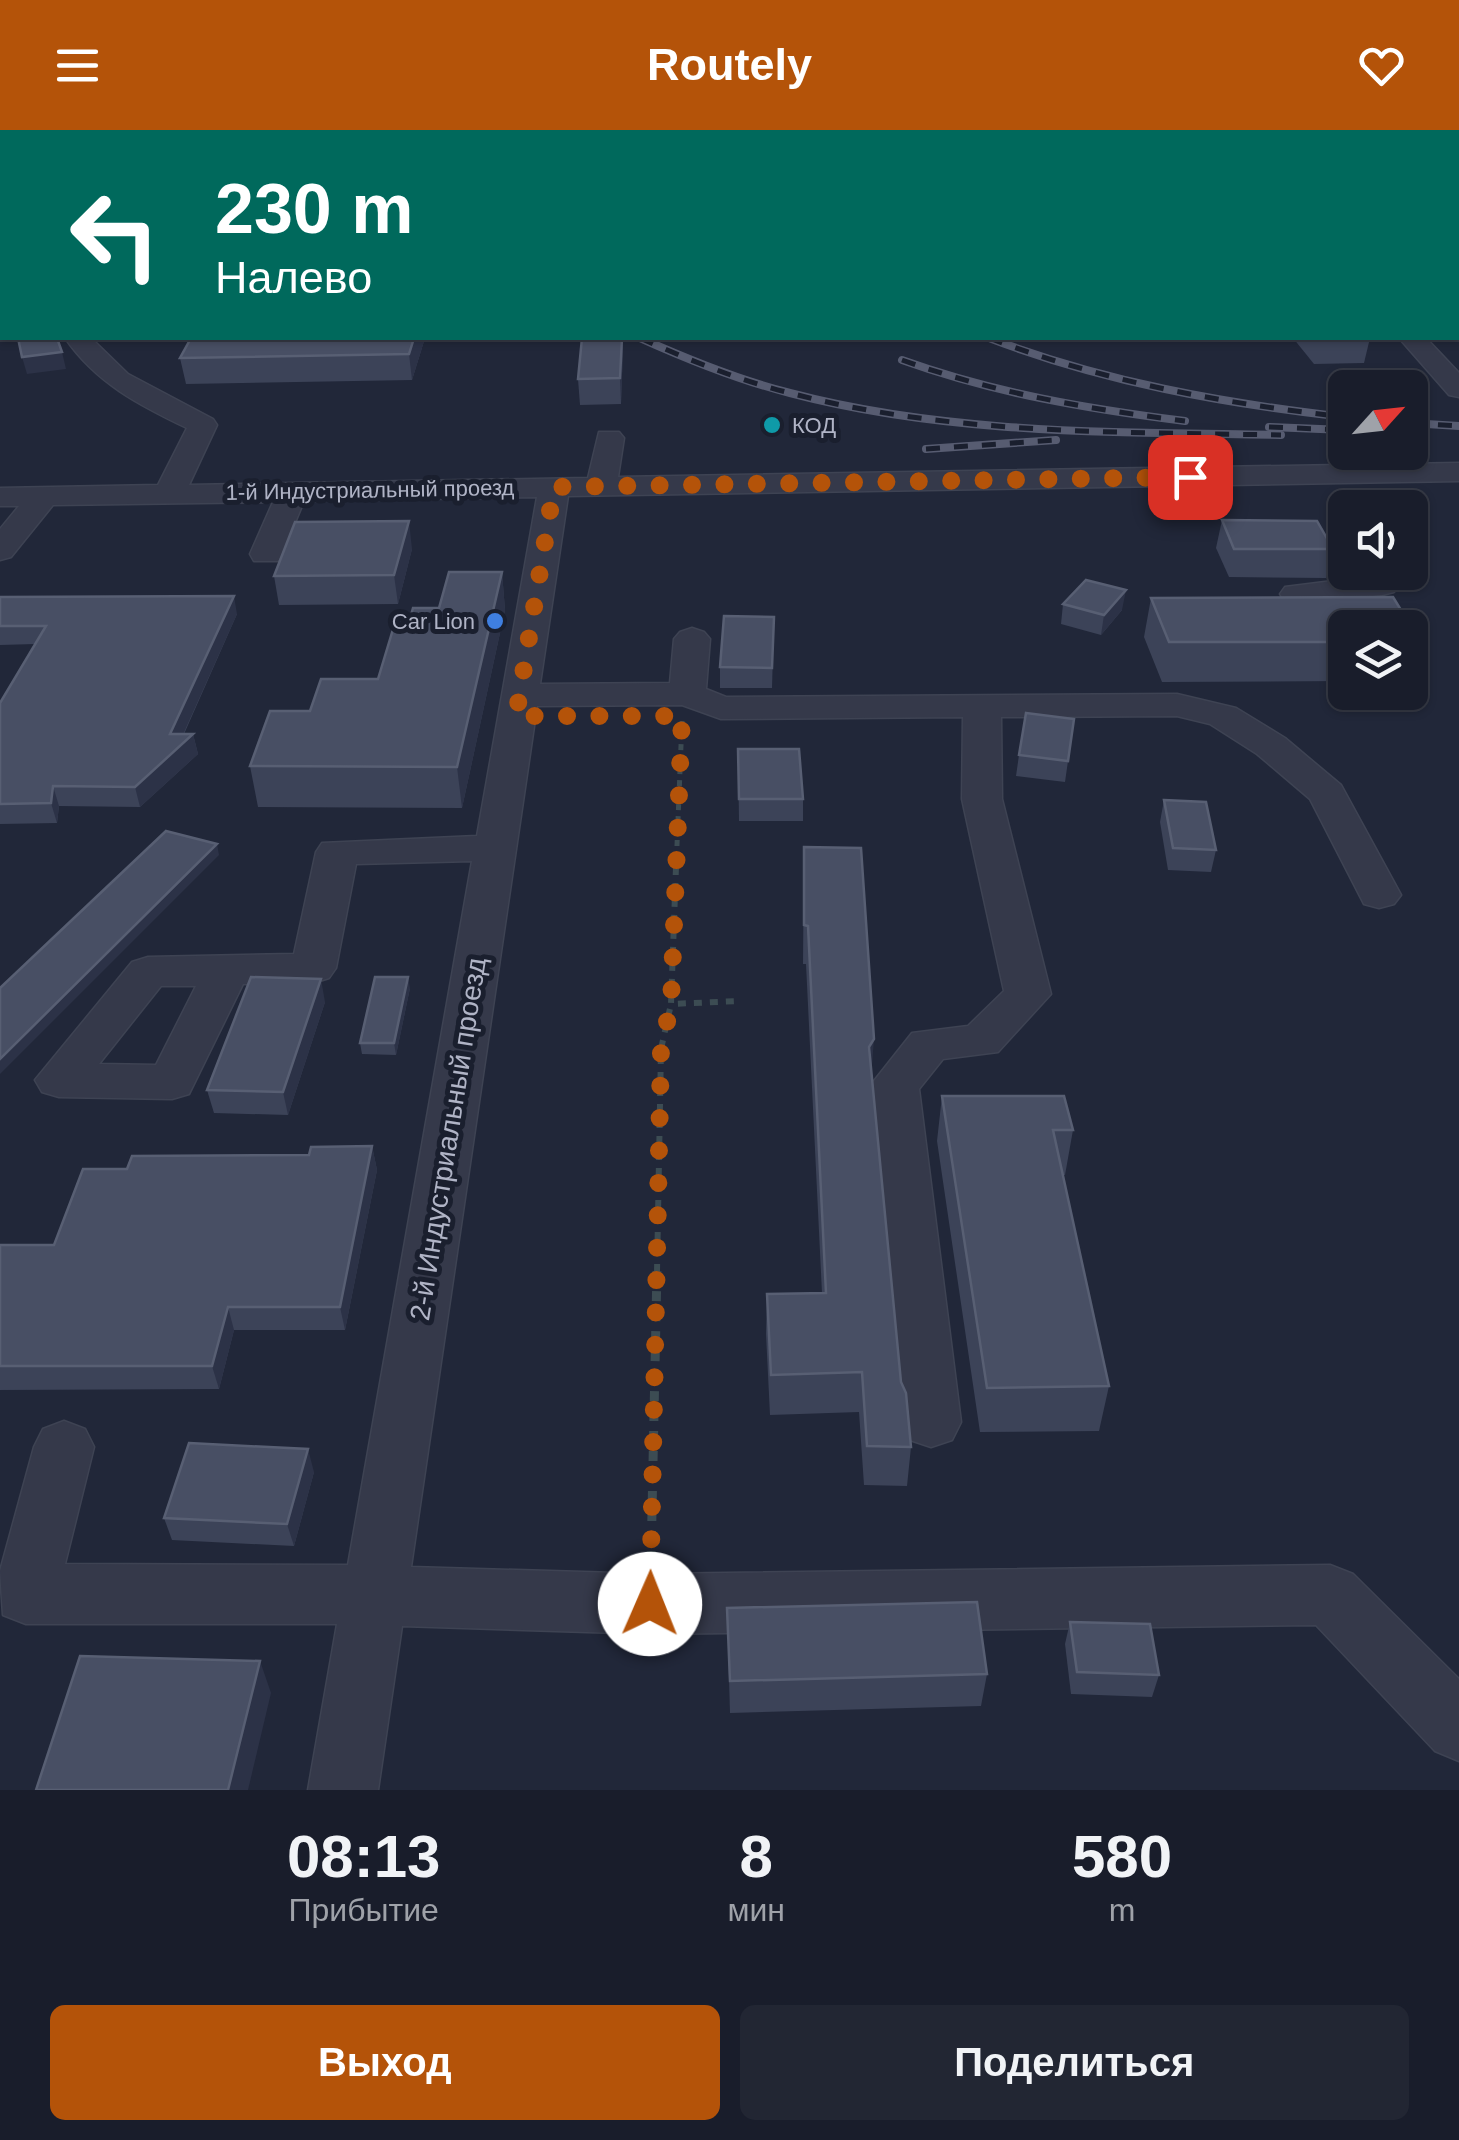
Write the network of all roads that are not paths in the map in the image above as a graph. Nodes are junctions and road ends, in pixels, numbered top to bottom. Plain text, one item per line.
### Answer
1 (80, 340) edge
2 (1414, 340) edge
3 (1455, 379) edge
4 (610, 438) dead end
5 (1459, 472) edge
6 (1342, 474) junction
7 (578, 487) junction
8 (1350, 490) edge
9 (292, 492) junction
10 (169, 494) junction
11 (0, 496) edge
12 (44, 496) junction
13 (0, 550) edge
14 (266, 554) dead end
15 (1335, 590) edge
16 (1297, 594) edge
17 (692, 639) dead end
18 (520, 696) junction
19 (676, 705) junction
20 (982, 706) junction
21 (496, 848) junction
22 (1379, 895) dead end
23 (226, 970) dead end
24 (931, 1422) dead end
25 (64, 1447) dead end
26 (374, 1594) junction
27 (1459, 1727) edge
28 (343, 1790) edge

1 - 10 street
2 - 3 street
4 - 7 street, 2-й Индустриальный проезд
5 - 6 street, 1-й Индустриальный проезд
6 - 7 street, 1-й Индустриальный проезд
6 - 8 street
7 - 9 street, 1-й Индустриальный проезд
7 - 18 street, 2-й Индустриальный проезд
9 - 10 street, 1-й Индустриальный проезд
9 - 14 street
10 - 12 street, 1-й Индустриальный проезд
11 - 12 street, 1-й Индустриальный проезд
12 - 13 street
15 - 16 street
17 - 19 street
18 - 19 street
18 - 21 street, 2-й Индустриальный проезд
19 - 20 street
20 - 22 street
20 - 24 street
21 - 23 street
21 - 26 street, 2-й Индустриальный проезд
25 - 26 street
26 - 27 street
26 - 28 street, 2-й Индустриальный проезд

